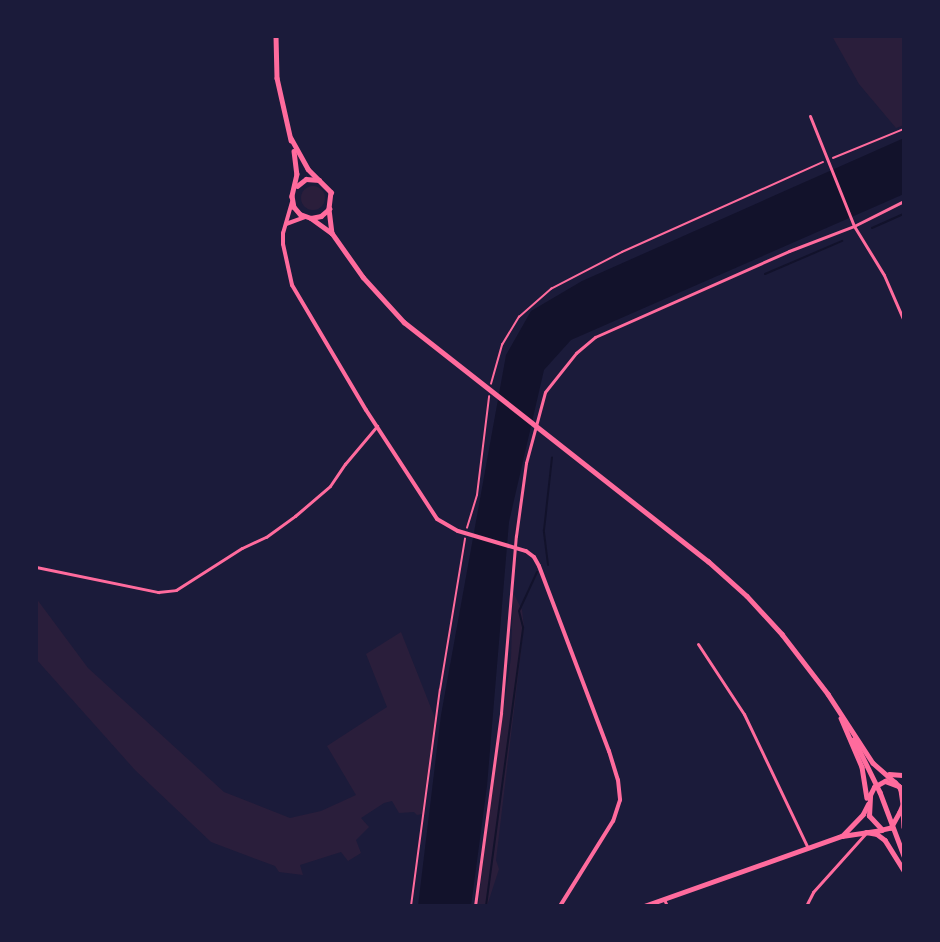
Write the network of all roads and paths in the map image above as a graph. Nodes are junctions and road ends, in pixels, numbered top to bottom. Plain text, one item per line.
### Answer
1 (275, 38) edge
2 (810, 116) dead end
3 (291, 138) junction
4 (319, 180) junction
5 (296, 186) junction
6 (904, 201) edge
7 (292, 202) junction
8 (329, 208) junction
9 (308, 217) junction
10 (285, 225) junction
11 (854, 226) junction
12 (332, 233) junction
13 (904, 321) edge
14 (378, 425) junction
15 (515, 547) junction
16 (36, 567) edge
17 (698, 644) dead end
18 (833, 702) junction
19 (884, 772) junction
20 (903, 774) edge
21 (892, 778) junction
22 (885, 781) junction
23 (877, 784) junction
24 (899, 786) junction
25 (868, 804) junction
26 (904, 804) edge
27 (894, 825) junction
28 (904, 827) edge
29 (880, 830) junction
30 (866, 832) junction
31 (842, 836) junction
32 (882, 838) junction
33 (808, 848) junction
34 (904, 856) edge
35 (904, 870) edge
36 (664, 899) junction
37 (475, 906) edge
38 (560, 906) edge
39 (644, 906) edge
40 (667, 906) edge
41 (806, 906) edge

1 - 3 main road
2 - 11 street
3 - 4 main road
3 - 5 main road
4 - 5 main road
4 - 8 main road
5 - 7 main road
6 - 11 street
7 - 9 main road
7 - 10 street
8 - 9 main road
8 - 12 main road
9 - 10 street
9 - 12 main road
10 - 14 street
11 - 13 street
11 - 15 street
12 - 18 main road
14 - 15 street
14 - 16 street
15 - 37 street
15 - 38 street
17 - 33 street
18 - 19 main road
18 - 23 main road
18 - 25 main road
19 - 20 main road
19 - 21 main road
20 - 21 main road
21 - 22 main road
21 - 24 main road
22 - 23 main road
22 - 24 main road
23 - 25 main road
23 - 27 main road
24 - 26 main road
25 - 29 main road
25 - 31 main road
26 - 27 main road
26 - 28 main road
27 - 29 main road
27 - 34 main road
29 - 30 main road
29 - 32 main road
30 - 31 main road
30 - 32 main road
30 - 41 street
31 - 33 main road
32 - 35 main road
33 - 36 main road
36 - 39 main road
36 - 40 street

